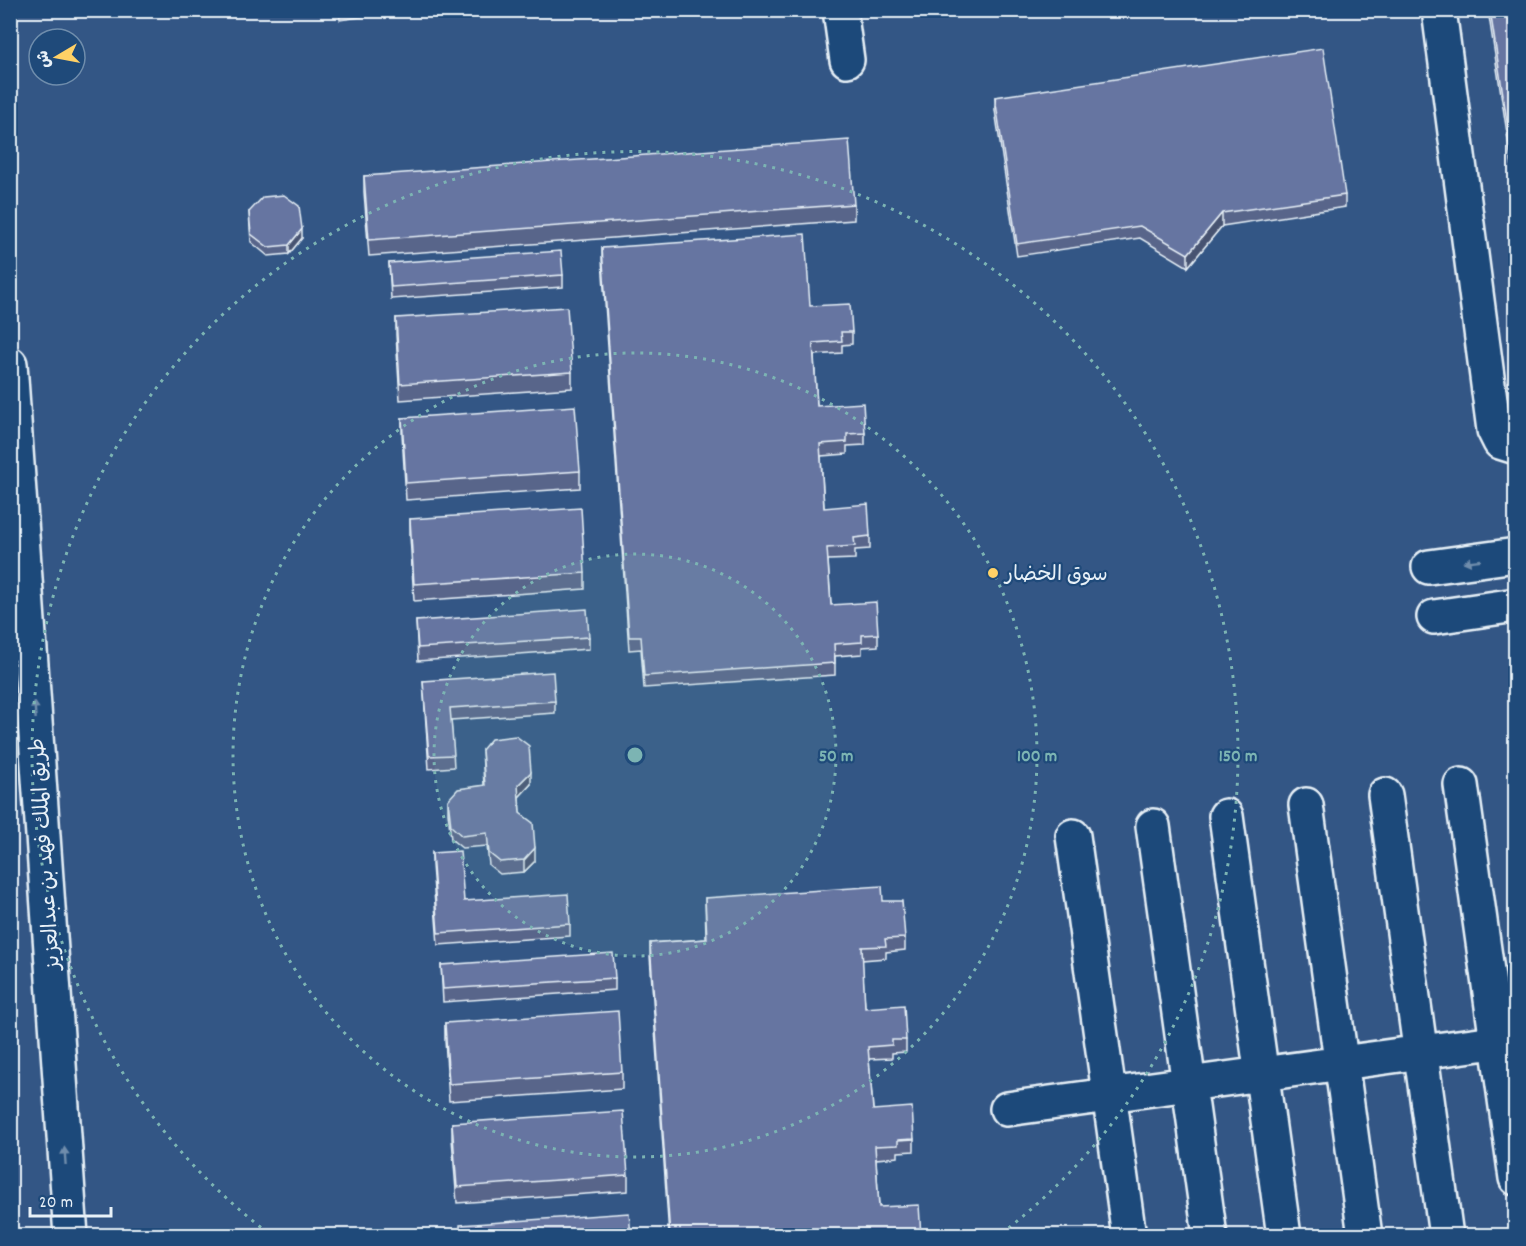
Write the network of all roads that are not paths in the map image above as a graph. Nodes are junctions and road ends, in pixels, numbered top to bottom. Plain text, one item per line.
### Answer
1 (840, 10) edge
2 (1439, 10) edge
3 (847, 60) dead end
4 (10, 364) edge
5 (1515, 447) edge
6 (1515, 555) edge
7 (1429, 567) dead end
8 (1515, 605) edge
9 (1434, 617) dead end
10 (1461, 785) dead end
11 (1385, 795) dead end
12 (1306, 805) dead end
13 (1226, 816) dead end
14 (1153, 826) dead end
15 (1073, 836) dead end
16 (1506, 1040) edge
17 (1420, 1052) junction
18 (1341, 1063) junction
19 (1262, 1074) junction
20 (1189, 1084) junction
21 (1109, 1095) junction
22 (1007, 1109) dead end
23 (1515, 1178) edge
24 (71, 1236) edge
25 (1129, 1236) edge
26 (1210, 1236) edge
27 (1284, 1236) edge
28 (1365, 1236) edge
29 (1446, 1236) edge

1 - 3 street
2 - 5 street
24 -> 4 street, طريق الملك فهد بن عبدالعزيز
6 -> 7 street
8 - 9 street
10 - 16 street
11 - 17 street
12 - 18 street
13 - 19 street
14 - 20 street
15 - 21 street
16 - 17 street
16 - 23 street
17 - 18 street
17 - 29 street
18 - 19 street
18 - 28 street
19 - 20 street
19 - 27 street
20 - 21 street
20 - 26 street
21 - 22 street
21 - 25 street

